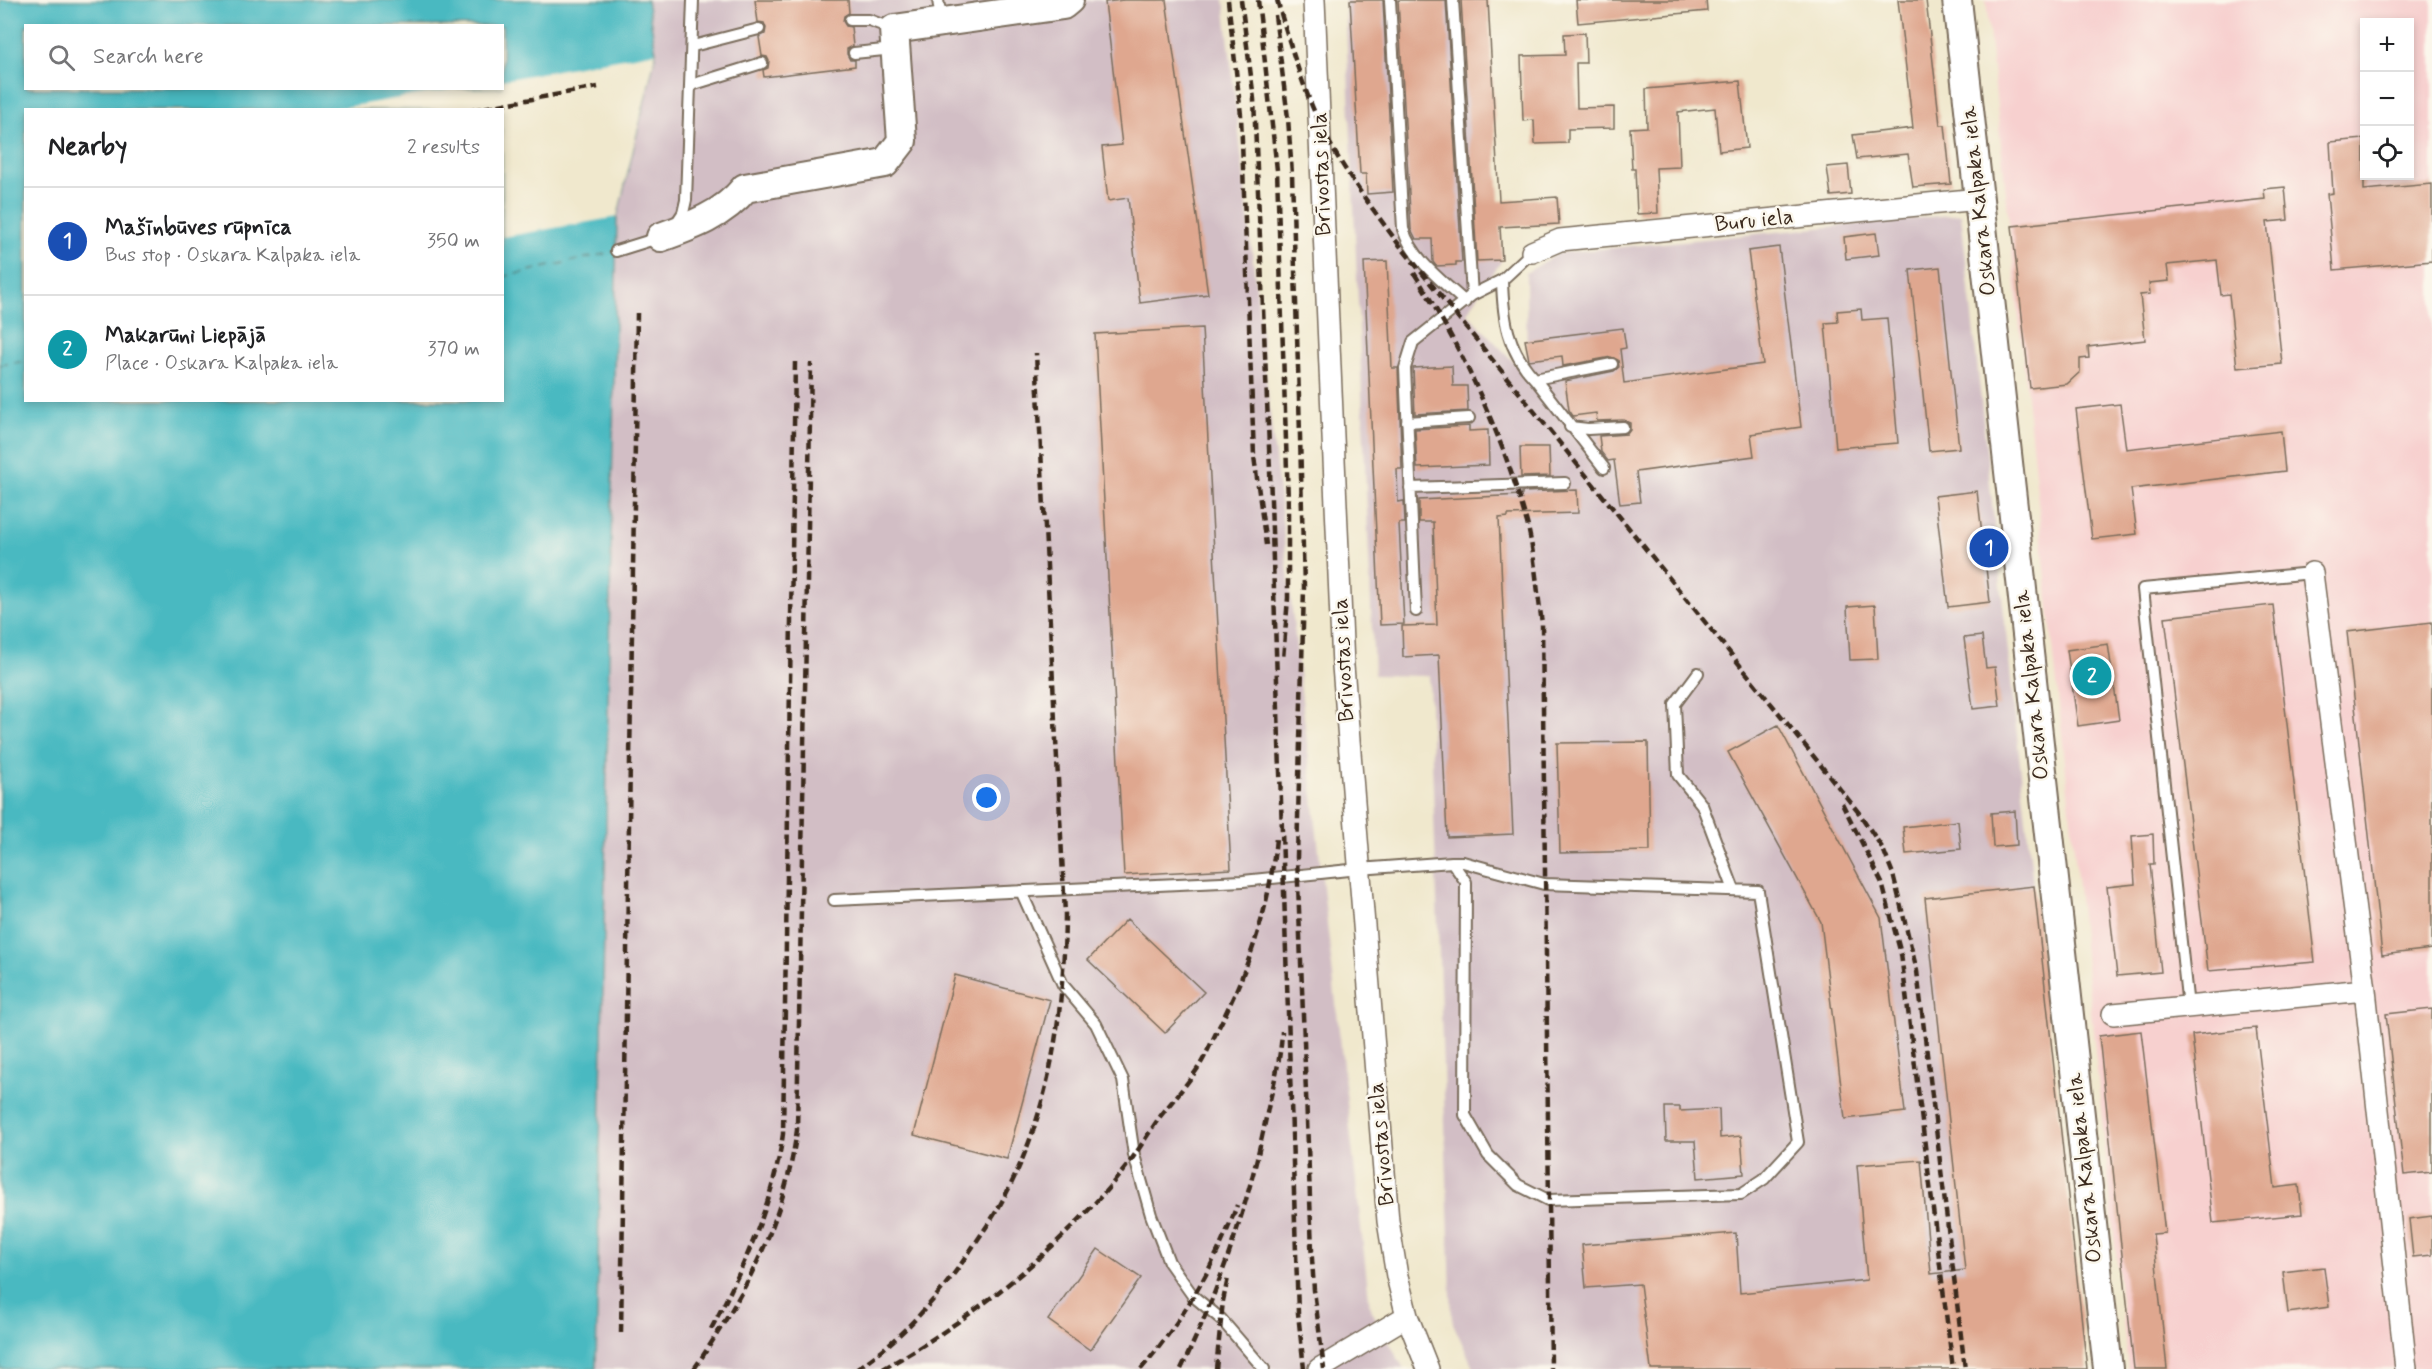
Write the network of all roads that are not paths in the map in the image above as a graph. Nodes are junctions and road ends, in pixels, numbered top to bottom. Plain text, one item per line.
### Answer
1 (693, 0) edge
2 (1070, 0) edge
3 (1314, 0) edge
4 (1390, 0) edge
5 (1453, 0) edge
6 (1957, 0) edge
7 (939, 11) edge
8 (850, 20) dead end
9 (759, 29) dead end
10 (894, 39) junction
11 (693, 46) junction
12 (854, 53) dead end
13 (762, 63) dead end
14 (692, 85) junction
15 (1979, 200) junction
16 (661, 237) junction
17 (616, 251) dead end
18 (1532, 252) joint
19 (1502, 280) junction
20 (1469, 298) junction
21 (1612, 364) dead end
22 (1535, 379) junction
23 (1469, 418) dead end
24 (1407, 422) junction
25 (1570, 427) junction
26 (1623, 427) dead end
27 (1604, 468) dead end
28 (1565, 483) dead end
29 (1410, 488) junction
30 (2312, 573) joint
31 (1416, 611) dead end
32 (1698, 673) dead end
33 (1452, 862) junction
34 (1359, 869) junction
35 (1734, 890) junction
36 (1021, 891) junction
37 (834, 900) dead end
38 (2365, 990) junction
39 (2188, 1007) junction
40 (2114, 1014) dead end
41 (1407, 1316) junction
42 (1264, 1369) edge
43 (1319, 1369) edge
44 (1428, 1369) edge
45 (2108, 1369) edge
46 (2406, 1369) edge

1 - 11 lane
2 - 7 main road
3 - 34 street, Brīvostas iela
4 - 20 lane
5 - 20 lane
6 - 15 main road, Oskara Kalpaka iela
7 - 10 main road
8 - 10 lane
9 - 11 lane
10 - 12 lane
10 - 16 main road
11 - 14 lane
13 - 14 lane
14 - 16 lane
15 - 18 street, Buru iela
15 - 45 main road, Oskara Kalpaka iela
16 - 17 lane
18 - 19 lane
19 - 20 lane
19 - 22 lane
20 - 24 lane
21 - 22 lane
22 - 25 lane
23 - 24 lane
24 - 29 lane
25 - 26 lane
25 - 27 lane
28 - 29 lane
29 - 31 lane
30 - 38 street
30 - 39 lane
32 - 35 lane
33 - 34 lane
33 - 35 lane
33 - 35 lane
34 - 36 lane
34 - 41 street, Brīvostas iela
36 - 37 lane
36 - 42 lane
38 - 39 street
38 - 46 street
39 - 40 street
41 - 43 street
41 - 44 street, Brīvostas iela

